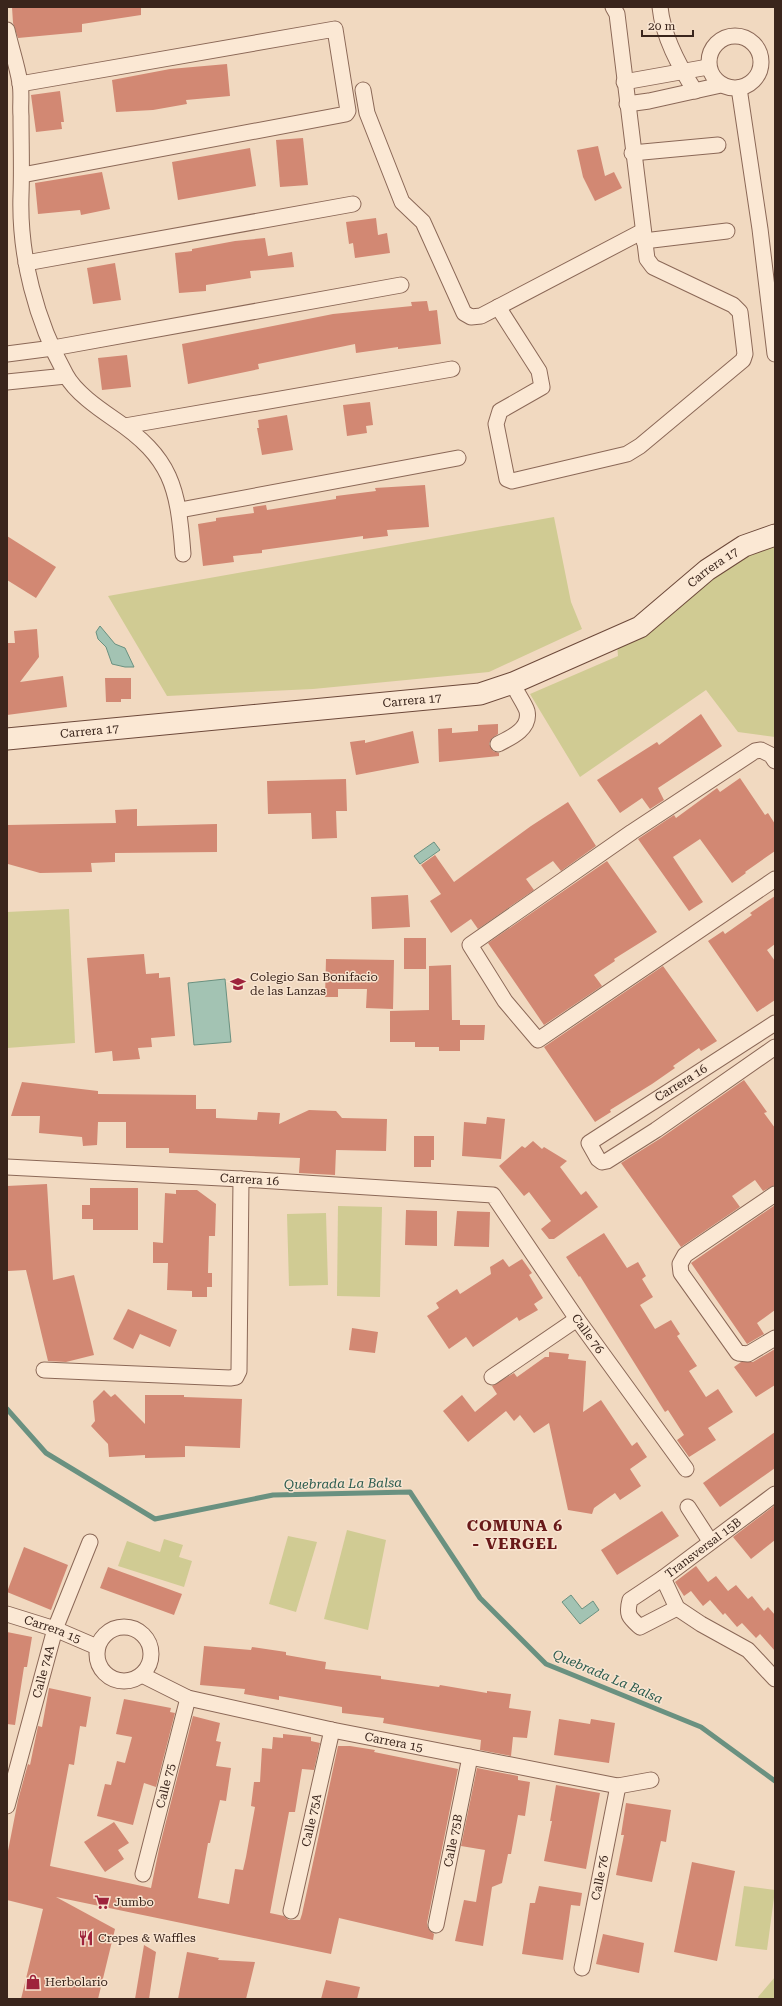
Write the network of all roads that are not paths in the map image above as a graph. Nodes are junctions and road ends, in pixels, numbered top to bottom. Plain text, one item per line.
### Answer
1 (613, 7) edge
2 (660, 7) edge
3 (7, 30) edge
4 (708, 67) junction
5 (683, 72) junction
6 (624, 82) junction
7 (20, 84) junction
8 (721, 85) junction
9 (739, 88) junction
10 (363, 90) dead end
11 (696, 91) junction
12 (627, 104) junction
13 (718, 145) dead end
14 (632, 153) junction
15 (22, 175) junction
16 (353, 204) dead end
17 (727, 231) dead end
18 (643, 236) junction
19 (26, 263) junction
20 (401, 285) dead end
21 (498, 307) junction
22 (53, 348) junction
23 (7, 354) edge
24 (775, 354) edge
25 (452, 369) dead end
26 (66, 376) junction
27 (7, 382) edge
28 (125, 426) junction
29 (458, 458) dead end
30 (180, 510) junction
31 (775, 535) edge
32 (183, 554) dead end
33 (513, 683) junction
34 (7, 739) edge
35 (498, 744) dead end
36 (775, 761) edge
37 (775, 879) edge
38 (775, 1024) edge
39 (775, 1047) edge
40 (7, 1167) edge
41 (241, 1179) junction
42 (775, 1194) edge
43 (493, 1195) joint
44 (577, 1318) junction
45 (775, 1338) edge
46 (44, 1370) dead end
47 (492, 1377) dead end
48 (686, 1469) dead end
49 (775, 1494) edge
50 (688, 1507) dead end
51 (710, 1541) junction
52 (90, 1542) dead end
53 (663, 1578) junction
54 (677, 1608) junction
55 (7, 1614) edge
56 (55, 1629) junction
57 (97, 1647) junction
58 (142, 1675) junction
59 (775, 1679) edge
60 (188, 1698) junction
61 (332, 1730) junction
62 (470, 1758) junction
63 (651, 1780) dead end
64 (618, 1786) junction
65 (7, 1806) edge
66 (143, 1874) dead end
67 (291, 1911) dead end
68 (436, 1924) dead end
69 (582, 1968) dead end

1 - 6 street
2 - 5 street
3 - 7 street
4 - 5 street
4 - 8 street
4 - 9 street
5 - 6 street
5 - 11 street
6 - 12 street
7 - 15 street
7 - 15 street
8 - 9 street
8 - 11 street
9 - 24 street
10 - 21 street
11 - 12 street
12 - 14 street
13 - 14 street
14 - 18 street
15 - 19 street
16 - 19 street
17 - 18 street
18 - 21 street
18 - 21 street
19 - 22 street
20 - 22 street
22 - 23 street
22 - 26 street
25 - 28 street
26 - 27 street
26 - 28 street
28 - 30 street
29 - 30 street
30 - 32 street
31 - 33 street, Carrera 17
33 - 34 street, Carrera 17
33 - 35 street
36 - 37 street
38 - 39 street, Carrera 16
40 - 41 street, Carrera 16
41 - 43 street, Carrera 16
41 - 46 street
42 - 45 street
43 - 44 street, Calle 76
44 - 47 street
44 - 48 street, Calle 76
49 - 51 street, Transversal 15B
50 - 51 street
51 - 53 street, Transversal 15B
52 - 56 street, Calle 74A
53 - 54 street
53 - 54 street, Transversal 15B
54 - 59 street
55 - 56 street, Carrera 15
56 - 57 street, Carrera 15
56 - 65 street, Calle 74A
57 - 58 street
57 - 58 street
58 - 60 street, Carrera 15
60 - 61 street, Carrera 15
60 - 66 street, Calle 75
61 - 62 street, Carrera 15
61 - 67 street, Calle 75A
62 - 64 street, Carrera 15
62 - 68 street, Calle 75B
63 - 64 street, Carrera 15
64 - 69 street, Calle 76

